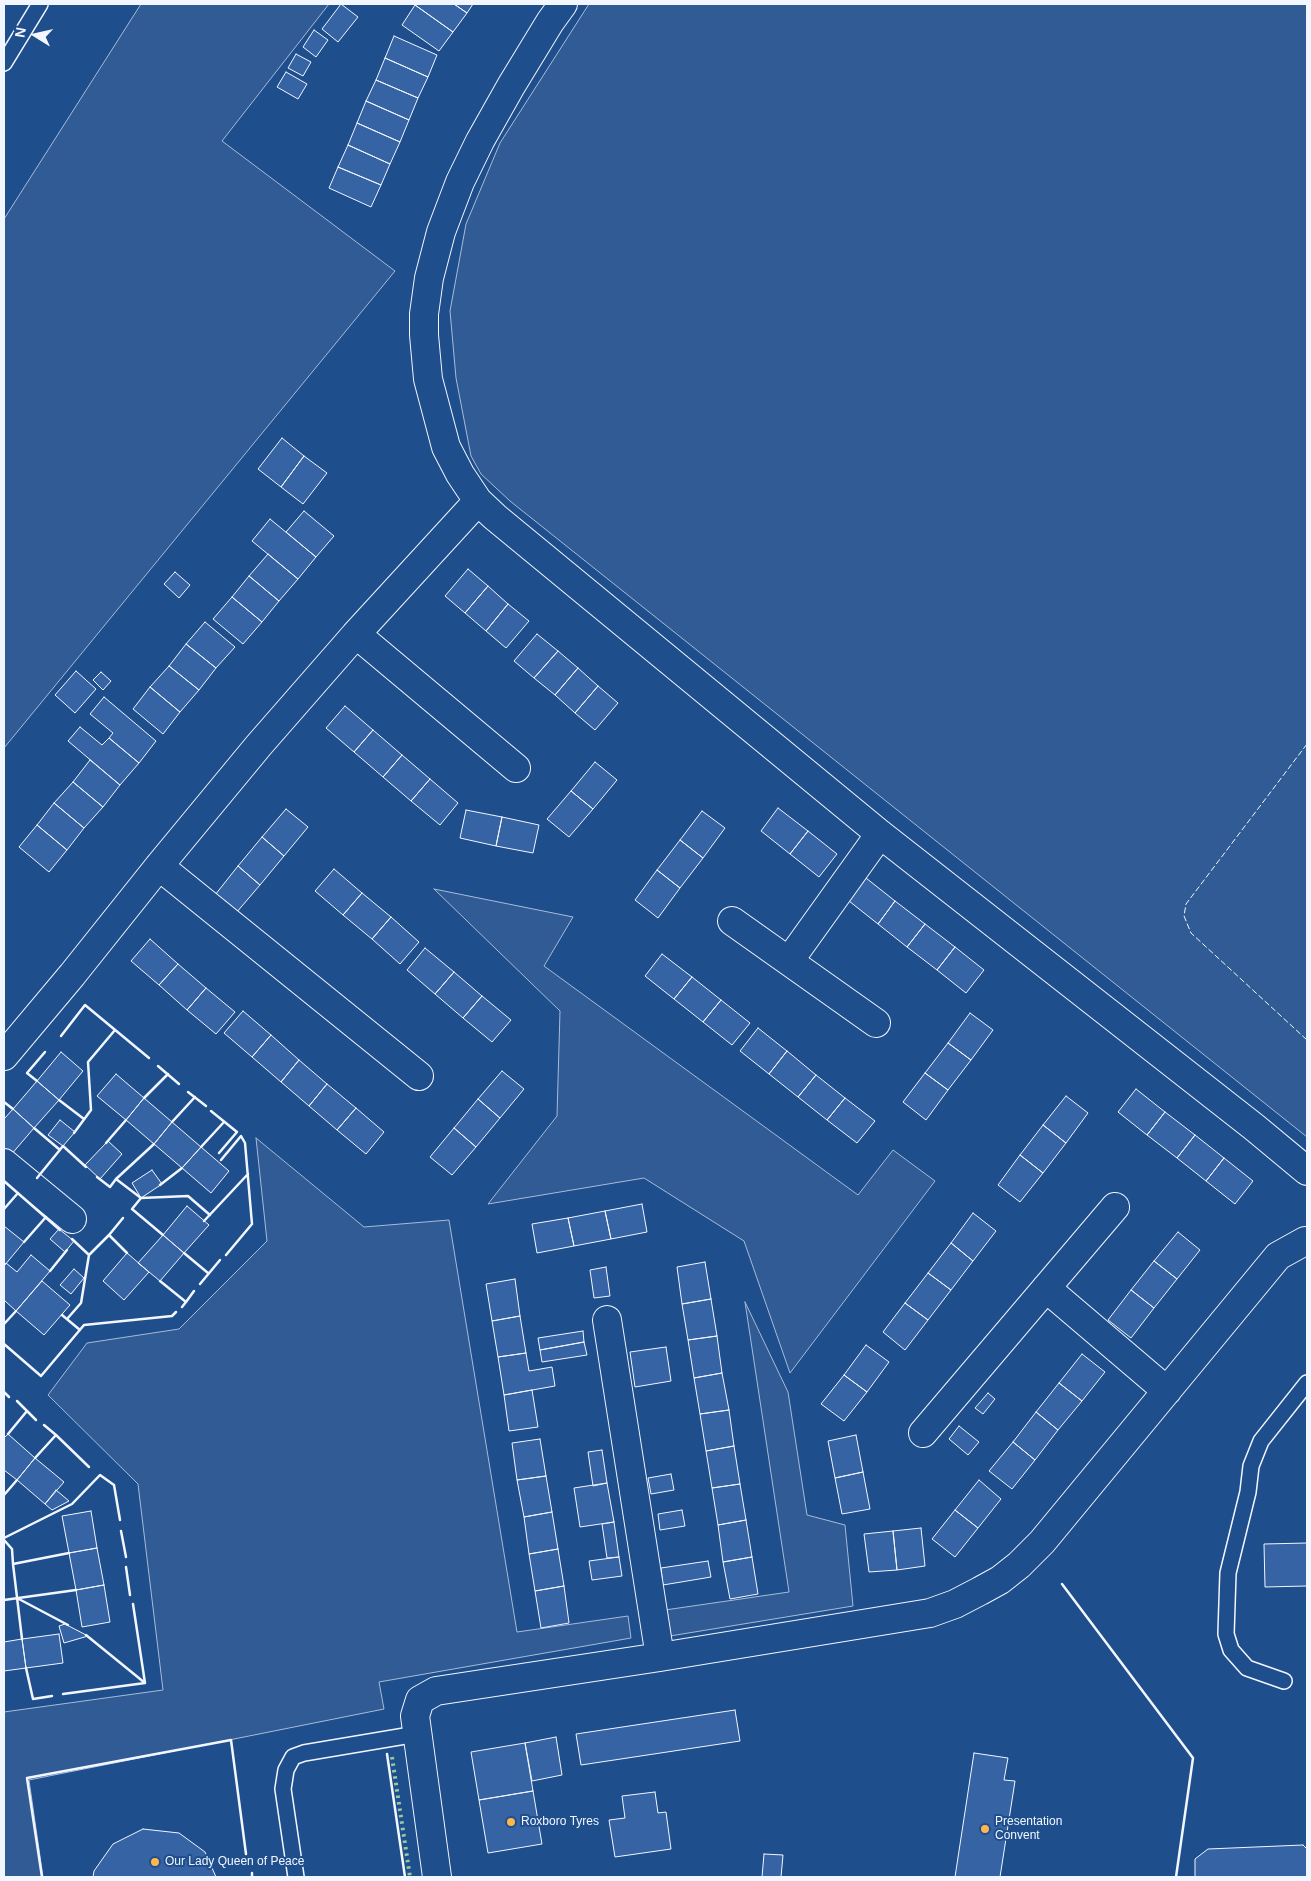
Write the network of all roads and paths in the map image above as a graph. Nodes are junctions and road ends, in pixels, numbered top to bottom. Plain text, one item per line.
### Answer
1 (40, 4) edge
2 (563, 4) edge
3 (4, 63) edge
4 (478, 501) junction
5 (356, 634) junction
6 (516, 768) dead end
7 (880, 834) junction
8 (159, 866) junction
9 (732, 921) dead end
10 (789, 961) junction
11 (876, 1023) dead end
12 (4, 1056) edge
13 (419, 1076) dead end
14 (4, 1163) edge
15 (1307, 1171) edge
16 (1115, 1206) dead end
17 (72, 1219) dead end
18 (1306, 1237) edge
19 (1046, 1288) junction
20 (607, 1320) dead end
21 (1307, 1383) edge
22 (1167, 1391) junction
23 (923, 1434) dead end
24 (660, 1657) junction
25 (1284, 1681) dead end
26 (417, 1734) junction
27 (296, 1877) edge
28 (437, 1877) edge

1 - 3 lane
2 - 4 street
4 - 5 street
4 - 7 street
5 - 6 street
5 - 8 street
7 - 10 street
7 - 15 street
8 - 12 street
8 - 13 street
9 - 10 street
10 - 11 street
14 - 17 street
16 - 19 street
18 - 22 street
19 - 22 street
19 - 23 street
20 - 24 street
21 - 25 lane
22 - 24 street
24 - 26 street
26 - 27 lane
26 - 28 street

